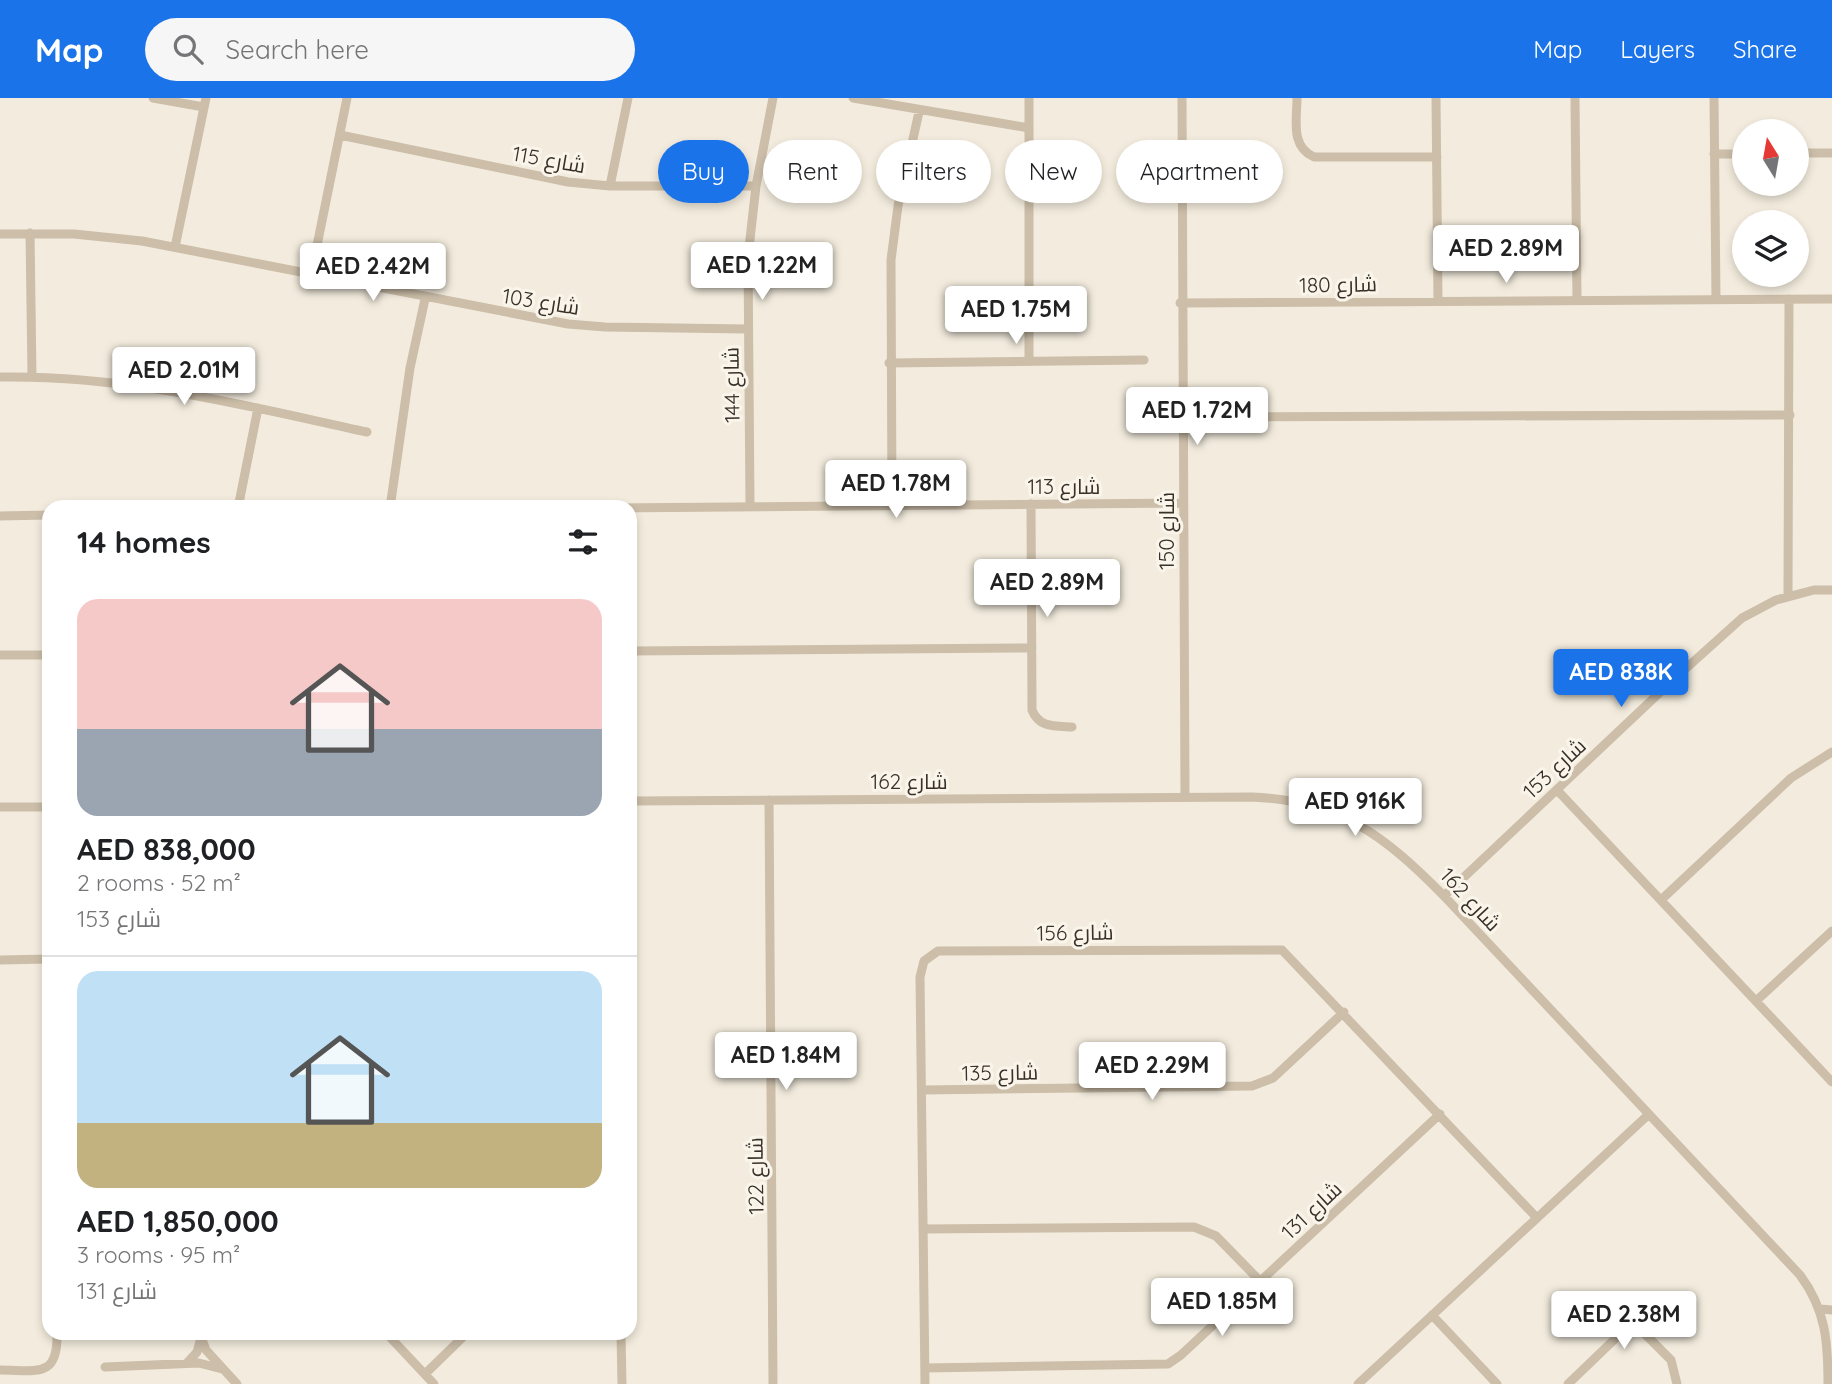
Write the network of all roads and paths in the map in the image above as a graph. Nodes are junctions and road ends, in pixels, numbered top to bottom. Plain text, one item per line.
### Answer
1 (153, 98) edge
2 (347, 98) edge
3 (628, 98) edge
4 (773, 98) edge
5 (853, 98) edge
6 (1028, 98) edge
7 (1182, 98) edge
8 (1297, 98) edge
9 (1436, 98) edge
10 (1575, 98) edge
11 (1714, 98) edge
12 (205, 103) edge
13 (919, 112) junction
14 (1029, 128) junction
15 (340, 135) junction
16 (1810, 153) edge
17 (1832, 153) edge
18 (1714, 154) junction
19 (1732, 154) edge
20 (1437, 157) junction
21 (610, 186) junction
22 (756, 186) junction
23 (30, 233) junction
24 (0, 234) edge
25 (175, 247) junction
26 (311, 275) junction
27 (425, 299) junction
28 (1577, 299) junction
29 (1716, 299) junction
30 (1790, 299) junction
31 (1832, 299) edge
32 (1438, 300) junction
33 (1181, 303) junction
34 (747, 328) junction
35 (1144, 360) dead end
36 (1030, 361) junction
37 (889, 363) junction
38 (32, 376) junction
39 (0, 377) edge
40 (258, 408) junction
41 (1790, 415) junction
42 (1182, 417) junction
43 (367, 432) dead end
44 (240, 500) edge
45 (391, 500) edge
46 (1183, 503) junction
47 (1031, 504) junction
48 (892, 505) junction
49 (750, 506) junction
50 (637, 508) edge
51 (42, 515) edge
52 (0, 516) edge
53 (1832, 590) edge
54 (1788, 596) junction
55 (1032, 648) junction
56 (637, 651) edge
57 (0, 655) edge
58 (42, 655) edge
59 (1072, 727) dead end
60 (1832, 752) edge
61 (1557, 790) junction
62 (1185, 797) junction
63 (769, 800) junction
64 (637, 801) edge
65 (0, 807) edge
66 (42, 807) edge
67 (1444, 896) junction
68 (1661, 900) junction
69 (1832, 931) edge
70 (42, 959) edge
71 (0, 960) edge
72 (1756, 1002) junction
73 (1344, 1012) junction
74 (1832, 1082) edge
75 (922, 1090) junction
76 (1440, 1114) junction
77 (1648, 1115) junction
78 (1537, 1218) junction
79 (923, 1229) junction
80 (1260, 1281) junction
81 (1821, 1309) junction
82 (1832, 1310) edge
83 (1432, 1315) junction
84 (57, 1340) edge
85 (199, 1340) edge
86 (202, 1340) edge
87 (393, 1340) edge
88 (461, 1340) edge
89 (621, 1340) edge
90 (187, 1363) junction
91 (105, 1367) dead end
92 (925, 1368) junction
93 (222, 1369) junction
94 (0, 1370) edge
95 (425, 1374) junction
96 (237, 1384) edge
97 (434, 1384) edge
98 (622, 1384) edge
99 (774, 1384) edge
100 (925, 1384) edge
101 (1359, 1384) edge
102 (1497, 1384) edge
103 (1568, 1384) edge
104 (1677, 1384) edge
105 (1829, 1384) edge

1 - 12 street
2 - 15 street
3 - 21 street
4 - 22 street, شارع 144
5 - 13 street
6 - 14 street
7 - 33 street, شارع 150
8 - 20 street
9 - 20 street
10 - 28 street
11 - 18 street
12 - 25 street
13 - 14 street
13 - 37 street
14 - 36 street
15 - 21 street, شارع 115
15 - 26 street
16 - 17 street
18 - 19 street
18 - 29 street
20 - 32 street
21 - 22 street, شارع 115
22 - 34 street, شارع 144
23 - 24 street, شارع 103
23 - 25 street, شارع 103
23 - 38 street
25 - 26 street, شارع 103
26 - 27 street, شارع 103
27 - 34 street, شارع 103
27 - 45 street
28 - 29 street, شارع 180
28 - 32 street, شارع 180
29 - 30 street, شارع 180
30 - 31 street, شارع 180
30 - 41 street
32 - 33 street, شارع 180
33 - 42 street, شارع 150
34 - 49 street, شارع 144
35 - 36 street
36 - 37 street
37 - 48 street
38 - 39 street
38 - 40 street
40 - 43 street
40 - 44 street
41 - 42 street
41 - 54 street
42 - 46 street, شارع 150
46 - 47 street, شارع 113
46 - 62 street, شارع 150
47 - 48 street, شارع 113
47 - 55 street
48 - 49 street, شارع 113
49 - 50 street, شارع 113
51 - 52 street
53 - 54 street, شارع 153
54 - 61 street, شارع 153
55 - 56 street
55 - 59 street
57 - 58 street
60 - 68 street
61 - 67 street, شارع 153
61 - 68 street
62 - 63 street, شارع 162
62 - 67 street, شارع 162
63 - 64 street, شارع 162
63 - 99 street, شارع 122
65 - 66 street
67 - 77 street, شارع 162
68 - 72 street
69 - 72 street
70 - 71 street
72 - 74 street
73 - 75 street, شارع 135
73 - 75 street, شارع 156
73 - 76 street, شارع 156
75 - 79 street, شارع 156
76 - 78 street, شارع 156
76 - 80 street, شارع 131
77 - 78 street
77 - 81 street, شارع 162
78 - 83 street
79 - 80 street
79 - 92 street, شارع 156
80 - 92 street, شارع 131
81 - 82 street
81 - 105 street, شارع 162
83 - 101 street
83 - 102 street
84 - 94 street
85 - 90 street
86 - 93 street
87 - 95 street
88 - 95 street
89 - 98 street
90 - 91 street
90 - 93 street
92 - 100 street, شارع 156
93 - 96 street
95 - 97 street
103 - 104 street

